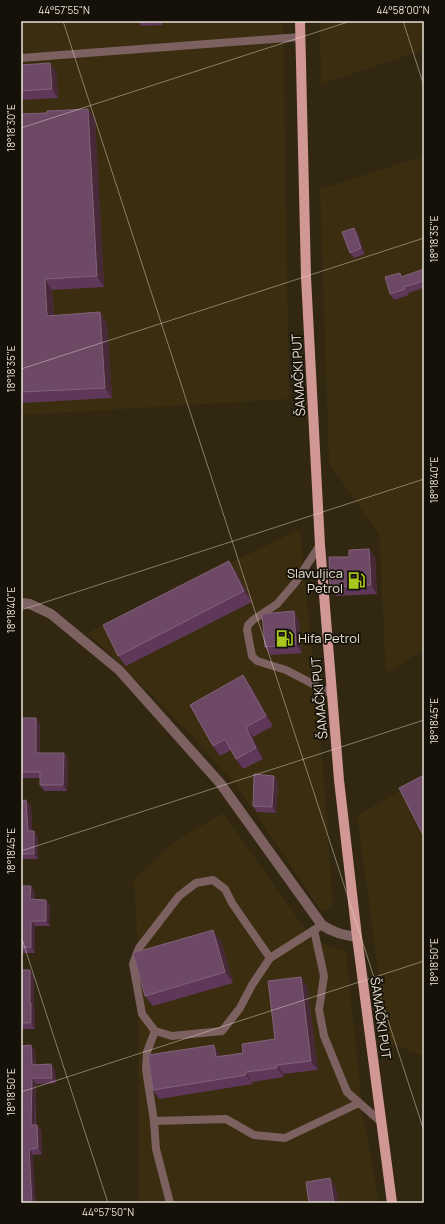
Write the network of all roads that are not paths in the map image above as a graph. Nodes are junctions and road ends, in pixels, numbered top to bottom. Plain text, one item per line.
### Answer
1 (300, 21) edge
2 (300, 37) junction
3 (21, 58) edge
4 (320, 545) junction
5 (21, 603) edge
6 (332, 694) junction
7 (318, 927) junction
8 (357, 937) junction
9 (270, 958) junction
10 (155, 1032) junction
11 (359, 1102) junction
12 (154, 1121) junction
13 (381, 1122) junction
14 (390, 1189) junction
15 (170, 1203) edge
16 (388, 1203) edge
17 (392, 1203) edge

1 - 2 main road, ŠAMAČKI PUT
2 - 3 lane
2 - 4 main road, ŠAMAČKI PUT
4 - 6 main road, ŠAMAČKI PUT
4 - 6 lane
5 - 7 street
6 - 8 main road, ŠAMAČKI PUT
7 - 8 street
7 - 9 lane
7 - 11 lane
8 - 13 main road, ŠAMAČKI PUT
9 - 10 lane
9 - 10 lane
10 - 12 lane
11 - 12 lane
11 - 13 lane
12 - 15 lane
13 - 14 main road, ŠAMAČKI PUT
14 - 16 lane
14 - 17 main road, ŠAMAČKI PUT

